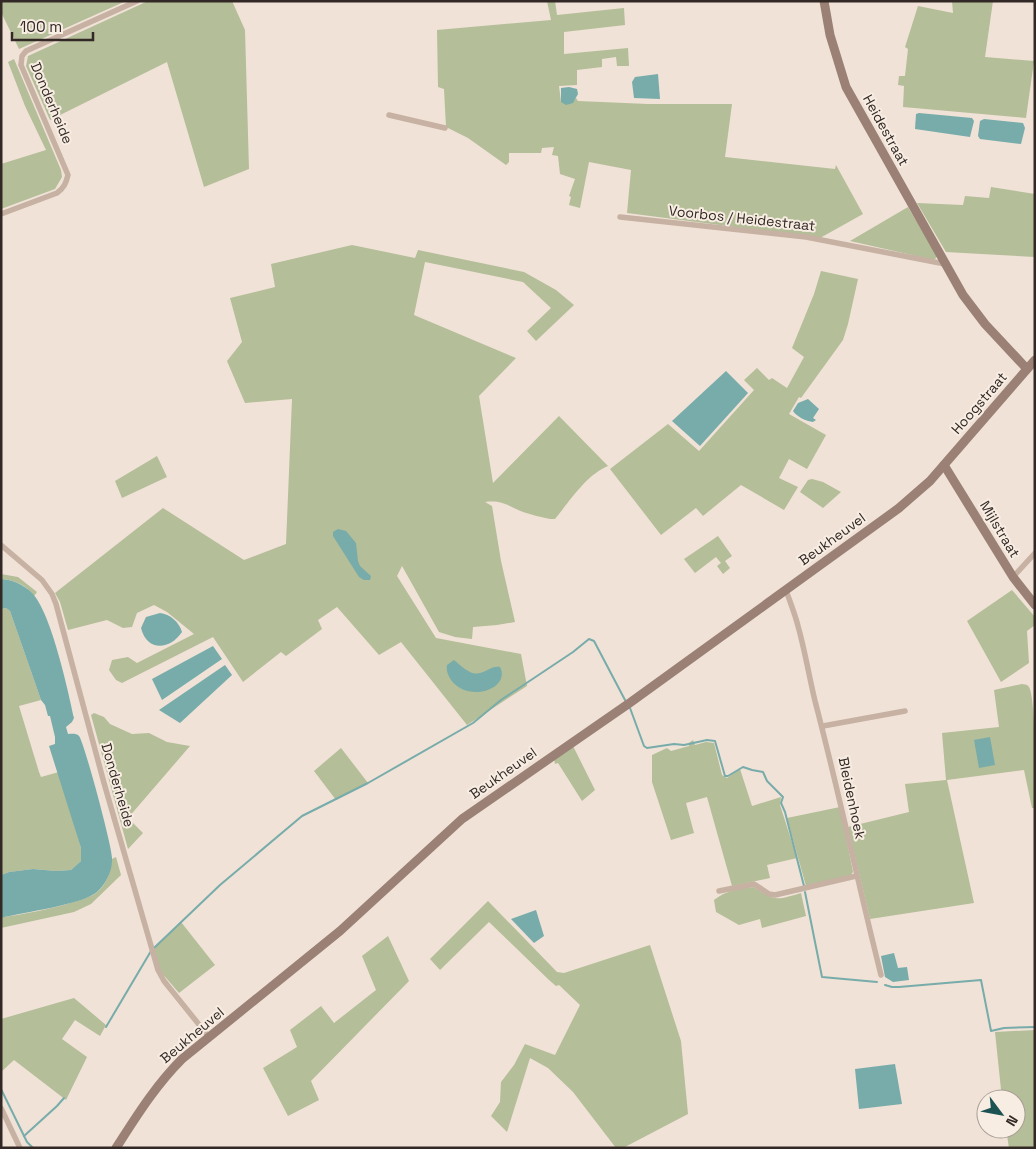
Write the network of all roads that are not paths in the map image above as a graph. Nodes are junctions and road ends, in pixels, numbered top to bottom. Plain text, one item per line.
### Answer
1 (137, 1) edge
2 (824, 1) edge
3 (389, 115) dead end
4 (445, 128) dead end
5 (1, 214) edge
6 (620, 217) dead end
7 (944, 264) junction
8 (1035, 360) edge
9 (1027, 369) junction
10 (944, 465) junction
11 (1, 545) edge
12 (1035, 553) edge
13 (1013, 576) junction
14 (786, 590) junction
15 (1035, 605) edge
16 (905, 711) dead end
17 (823, 726) junction
18 (856, 876) junction
19 (719, 891) dead end
20 (881, 976) dead end
21 (209, 1037) junction
22 (1, 1108) edge
23 (20, 1148) edge
24 (116, 1148) edge

1 - 5 street, Donderheide
2 - 7 street, Heidestraat
3 - 4 street
6 - 7 street, Voorbos / Heidestraat
7 - 9 street, Heidestraat
8 - 9 street, Hoogstraat
9 - 10 street, Hoogstraat
10 - 13 street, Mijlstraat
10 - 14 street, Beukheuvel
11 - 21 street, Donderheide
12 - 13 street
13 - 15 street, Mijlstraat
14 - 17 street, Bleidenhoek
14 - 21 street, Beukheuvel
16 - 17 street
17 - 18 street, Bleidenhoek
18 - 19 street
18 - 20 street, Bleidenhoek
21 - 24 street, Beukheuvel
22 - 23 street

